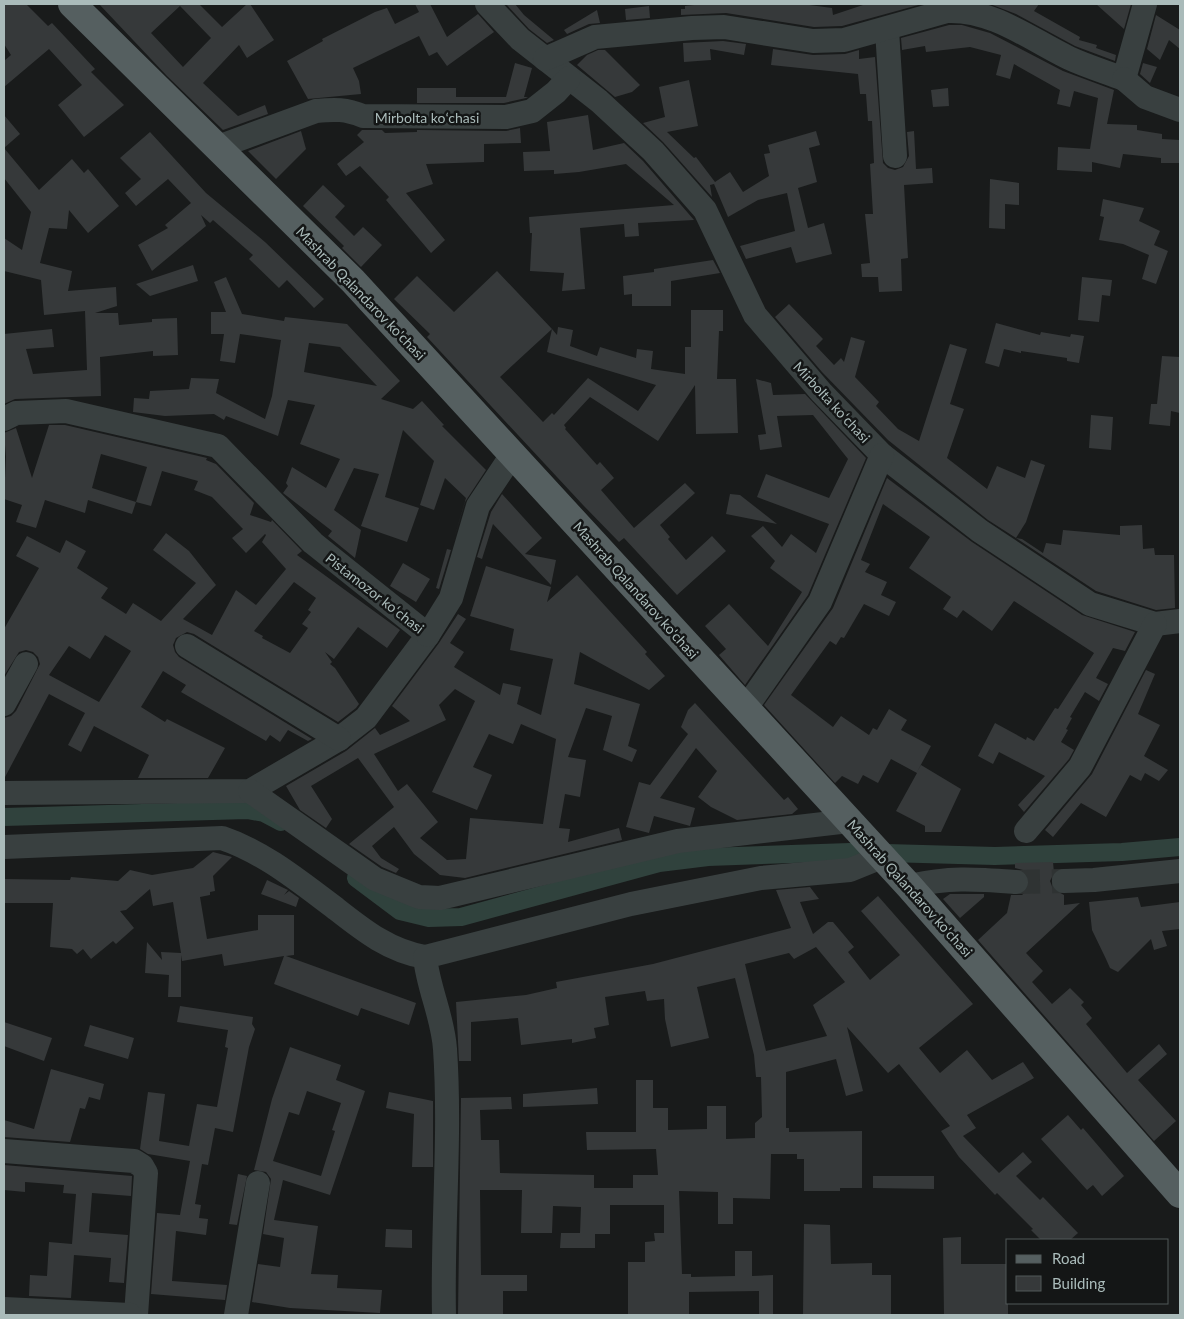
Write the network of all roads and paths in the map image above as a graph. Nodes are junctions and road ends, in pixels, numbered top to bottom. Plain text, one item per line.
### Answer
1 (72, 4) edge
2 (487, 4) edge
3 (1145, 4) edge
4 (887, 30) junction
5 (545, 59) junction
6 (570, 78) junction
7 (1124, 79) junction
8 (1180, 110) edge
9 (218, 147) junction
10 (895, 156) dead end
11 (4, 419) edge
12 (512, 455) junction
13 (882, 455) junction
14 (1180, 621) edge
15 (1155, 624) junction
16 (428, 635) junction
17 (187, 646) dead end
18 (26, 664) dead end
19 (4, 704) edge
20 (745, 709) junction
21 (339, 740) junction
22 (250, 791) junction
23 (4, 793) edge
24 (849, 821) junction
25 (1026, 831) dead end
26 (4, 847) edge
27 (882, 857) junction
28 (1180, 871) edge
29 (905, 881) junction
30 (1064, 881) tunnel mouth
31 (1016, 882) tunnel mouth
32 (425, 956) junction
33 (4, 1151) edge
34 (258, 1183) dead end
35 (1180, 1194) edge
36 (4, 1309) edge
37 (130, 1315) edge
38 (136, 1315) edge
39 (236, 1315) edge
40 (444, 1315) edge

1 - 9 main road, Mashrab Qalandarov ko'chasi
2 - 5 street, Mirbolta koʻchasi
3 - 7 street
4 - 5 street
4 - 7 street
4 - 10 street
5 - 6 street, Mirbolta koʻchasi
6 - 9 street, Mirbolta koʻchasi
6 - 13 street, Mirbolta koʻchasi
7 - 8 street
9 - 12 main road, Mashrab Qalandarov ko'chasi
11 - 16 street, Pistamozor koʻchasi
12 - 16 street
12 - 20 main road, Mashrab Qalandarov ko'chasi
13 - 15 street, Mirbolta koʻchasi
13 - 20 street
14 - 15 street, Mirbolta koʻchasi
15 - 25 street
16 - 21 street, Pistamozor koʻchasi
17 - 21 street
18 - 19 street
20 - 24 main road, Mashrab Qalandarov ko'chasi
21 - 22 street, Pistamozor koʻchasi
22 - 23 street, Pistamozor koʻchasi
22 - 24 street
24 - 27 main road, Mashrab Qalandarov ko'chasi
26 - 32 street
27 - 29 main road, Mashrab Qalandarov ko'chasi
27 - 32 street
28 - 30 street
29 - 31 street
29 - 35 main road, Mashrab Qalandarov ko'chasi
32 - 40 street
33 - 38 street
34 - 39 street
36 - 37 street

